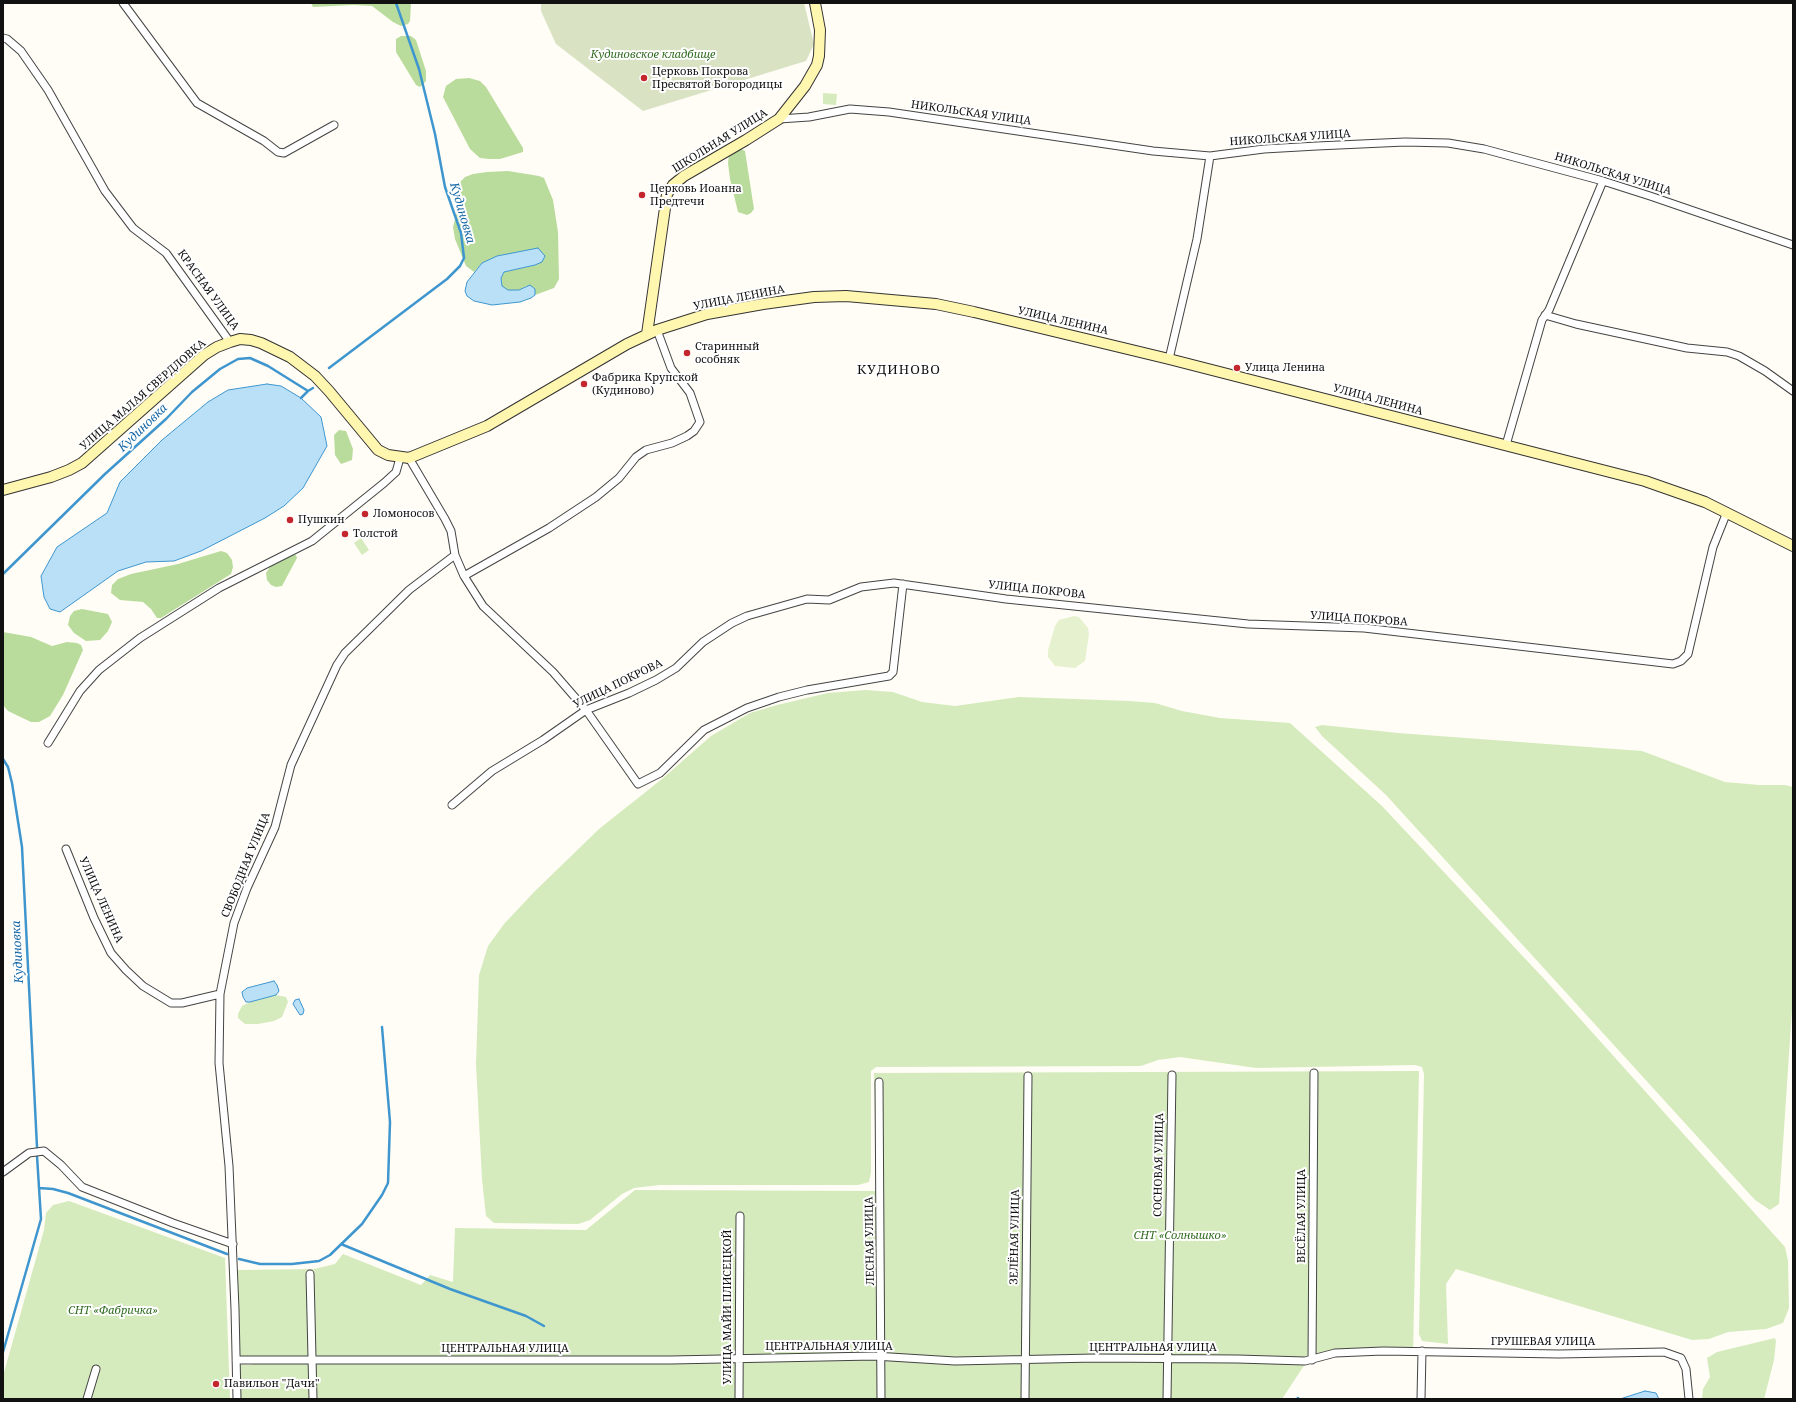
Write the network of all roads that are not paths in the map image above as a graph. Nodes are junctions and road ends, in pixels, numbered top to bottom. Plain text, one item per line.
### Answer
1 (123, 3) edge
2 (815, 3) edge
3 (3, 38) edge
4 (779, 119) junction
5 (334, 125) dead end
6 (1210, 156) junction
7 (1603, 182) junction
8 (1793, 245) edge
9 (1545, 315) junction
10 (652, 332) junction
11 (230, 342) junction
12 (1169, 359) junction
13 (1793, 391) edge
14 (1506, 445) junction
15 (404, 458) junction
16 (3, 490) edge
17 (1726, 512) junction
18 (1793, 546) edge
19 (455, 555) junction
20 (464, 576) junction
21 (903, 584) junction
22 (586, 710) junction
23 (48, 743) dead end
24 (452, 805) dead end
25 (66, 848) dead end
26 (220, 994) junction
27 (1314, 1073) dead end
28 (1172, 1074) dead end
29 (1028, 1076) dead end
30 (879, 1082) dead end
31 (3, 1172) edge
32 (740, 1216) dead end
33 (233, 1244) junction
34 (310, 1274) dead end
35 (1422, 1352) junction
36 (882, 1357) junction
37 (739, 1359) junction
38 (1166, 1359) junction
39 (236, 1360) junction
40 (313, 1360) junction
41 (1025, 1360) junction
42 (1312, 1360) junction
43 (96, 1369) dead end
44 (87, 1399) edge
45 (237, 1399) edge
46 (313, 1399) edge
47 (739, 1399) edge
48 (881, 1399) edge
49 (1025, 1399) edge
50 (1167, 1399) edge
51 (1421, 1399) edge
52 (1689, 1399) edge

1 - 5 street
2 - 4 main road, ШКОЛЬНАЯ УЛИЦА
3 - 11 street, КРАСНАЯ УЛИЦА
4 - 6 street, НИКОЛЬСКАЯ УЛИЦА
4 - 10 main road, ШКОЛЬНАЯ УЛИЦА
6 - 7 street, НИКОЛЬСКАЯ УЛИЦА
6 - 12 street
7 - 8 street, НИКОЛЬСКАЯ УЛИЦА
7 - 9 street
9 - 13 street
9 - 14 street
10 - 12 main road, УЛИЦА ЛЕНИНА
10 - 15 main road, УЛИЦА ЛЕНИНА
10 - 20 street
11 - 15 main road, КРАСНАЯ УЛИЦА
11 - 16 main road, УЛИЦА МАЛАЯ СВЕРДЛОВКА
12 - 14 main road, УЛИЦА ЛЕНИНА
14 - 17 main road, УЛИЦА ЛЕНИНА
15 - 19 street
15 - 23 street
17 - 18 main road, УЛИЦА ЛЕНИНА
17 - 21 street, УЛИЦА ПОКРОВА
19 - 20 street
19 - 26 street, СВОБОДНАЯ УЛИЦА
20 - 22 street
21 - 22 street, УЛИЦА ПОКРОВА
21 - 22 street
22 - 24 street, УЛИЦА ПОКРОВА
25 - 26 street, УЛИЦА ЛЕНИНА
26 - 33 street, СВОБОДНАЯ УЛИЦА
27 - 42 street, ВЕСЁЛАЯ УЛИЦА
28 - 38 street, СОСНОВАЯ УЛИЦА
29 - 41 street, ЗЕЛЁНАЯ УЛИЦА
30 - 36 street, ЛЕСНАЯ УЛИЦА
31 - 33 street
32 - 37 street, УЛИЦА МАЙИ ПЛИСЕЦКОЙ
33 - 39 street, СВОБОДНАЯ УЛИЦА
34 - 40 street
35 - 42 street, ЦЕНТРАЛЬНАЯ УЛИЦА
35 - 51 street
35 - 52 street, ГРУШЕВАЯ УЛИЦА
36 - 37 street, ЦЕНТРАЛЬНАЯ УЛИЦА
36 - 41 street, ЦЕНТРАЛЬНАЯ УЛИЦА
36 - 48 street, ЛЕСНАЯ УЛИЦА
37 - 40 street, ЦЕНТРАЛЬНАЯ УЛИЦА
37 - 47 street, УЛИЦА МАЙИ ПЛИСЕЦКОЙ
38 - 41 street, ЦЕНТРАЛЬНАЯ УЛИЦА
38 - 42 street, ЦЕНТРАЛЬНАЯ УЛИЦА
38 - 50 street, СОСНОВАЯ УЛИЦА
39 - 40 street, ЦЕНТРАЛЬНАЯ УЛИЦА
39 - 45 street, СВОБОДНАЯ УЛИЦА
40 - 46 street
41 - 49 street, ЗЕЛЁНАЯ УЛИЦА
43 - 44 street

